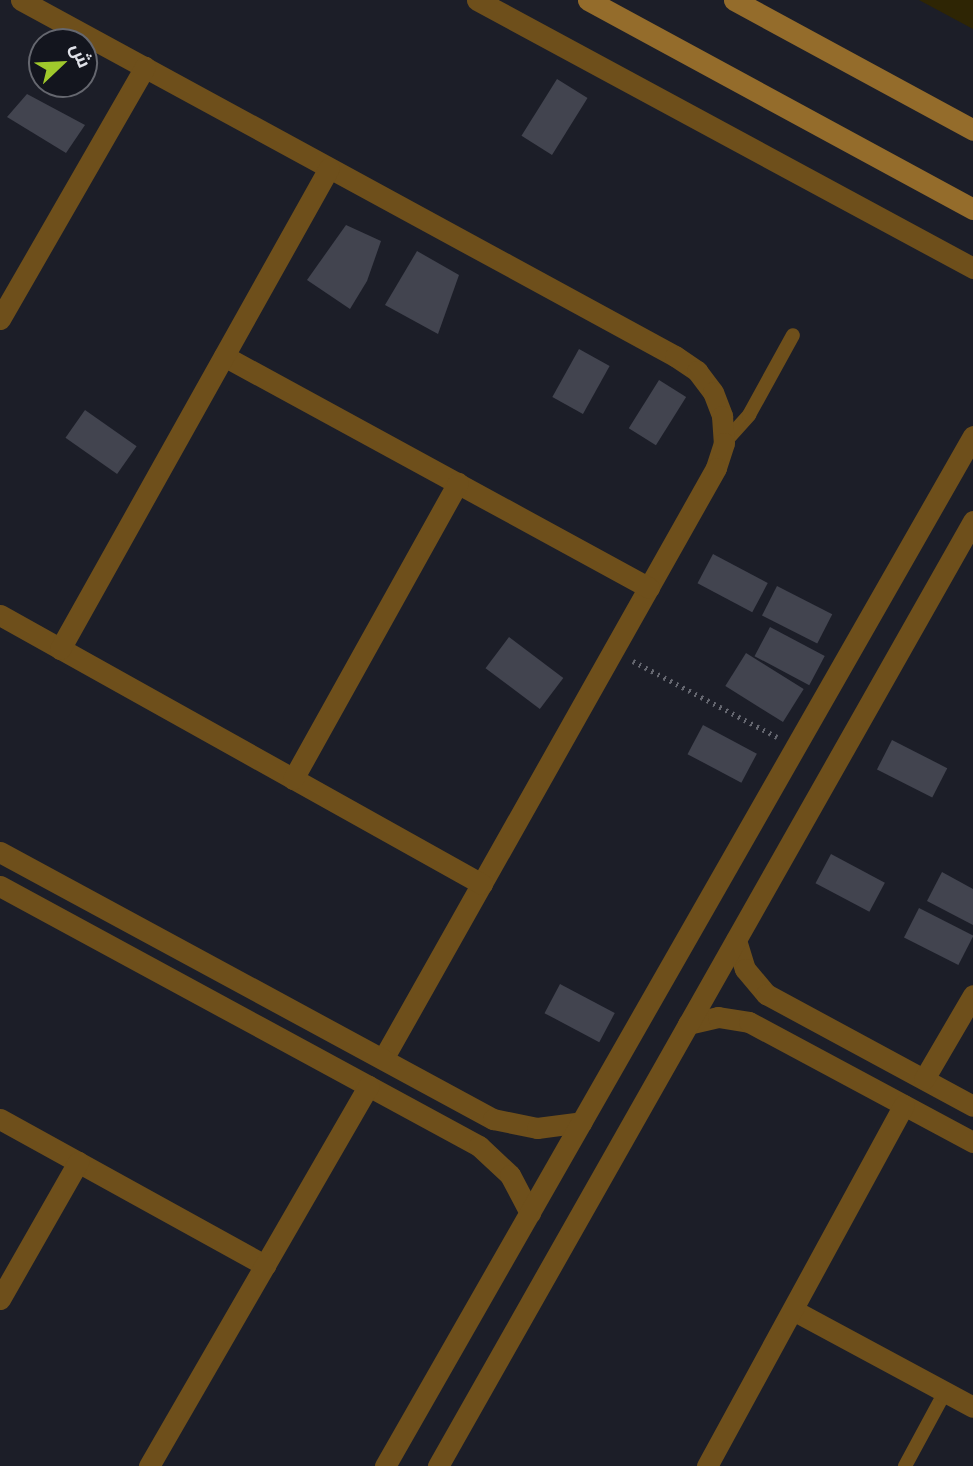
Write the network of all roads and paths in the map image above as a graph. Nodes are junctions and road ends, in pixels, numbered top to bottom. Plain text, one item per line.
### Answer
1 (21, 0) edge
2 (477, 0) edge
3 (589, 0) edge
4 (734, 0) edge
5 (145, 67) junction
6 (973, 130) edge
7 (329, 168) junction
8 (973, 209) edge
9 (973, 268) edge
10 (0, 319) edge
11 (793, 335) dead end
12 (224, 355) junction
13 (973, 436) edge
14 (724, 443) junction
15 (458, 484) junction
16 (973, 521) edge
17 (649, 588) junction
18 (0, 615) edge
19 (60, 649) junction
20 (613, 651) junction
21 (796, 747) junction
22 (293, 779) junction
23 (0, 852) edge
24 (482, 884) junction
25 (0, 886) edge
26 (736, 940) junction
27 (973, 995) edge
28 (688, 1024) junction
29 (383, 1059) junction
30 (923, 1079) junction
31 (368, 1086) junction
32 (904, 1105) junction
33 (973, 1106) edge
34 (0, 1119) edge
35 (582, 1122) junction
36 (973, 1142) edge
37 (78, 1162) junction
38 (530, 1213) junction
39 (265, 1265) junction
40 (0, 1299) edge
41 (793, 1310) junction
42 (945, 1392) junction
43 (973, 1408) edge
44 (149, 1466) edge
45 (385, 1466) edge
46 (438, 1466) edge
47 (708, 1466) edge
48 (905, 1466) edge

1 - 5 street
2 - 9 street
3 - 8 street
4 - 6 street
5 - 7 street
5 - 10 street
7 - 12 street
7 - 14 street
11 - 14 lane
12 - 15 street
12 - 19 street
13 - 21 street
14 - 17 street
15 - 17 street
15 - 22 street
16 - 26 street
17 - 20 street
18 - 19 street
19 - 22 street
20 - 21 path
20 - 24 street
21 - 35 street
22 - 24 street
23 - 29 street
24 - 29 street
25 - 31 street
26 - 28 street
26 - 30 street
27 - 30 street
28 - 32 street
28 - 46 street
29 - 35 street
30 - 33 street
31 - 38 street
31 - 39 street
32 - 36 street
32 - 41 street
34 - 37 street
35 - 38 street
37 - 39 street
37 - 40 street
38 - 45 street
39 - 44 street
41 - 42 street
41 - 47 street
42 - 43 street
42 - 48 lane

